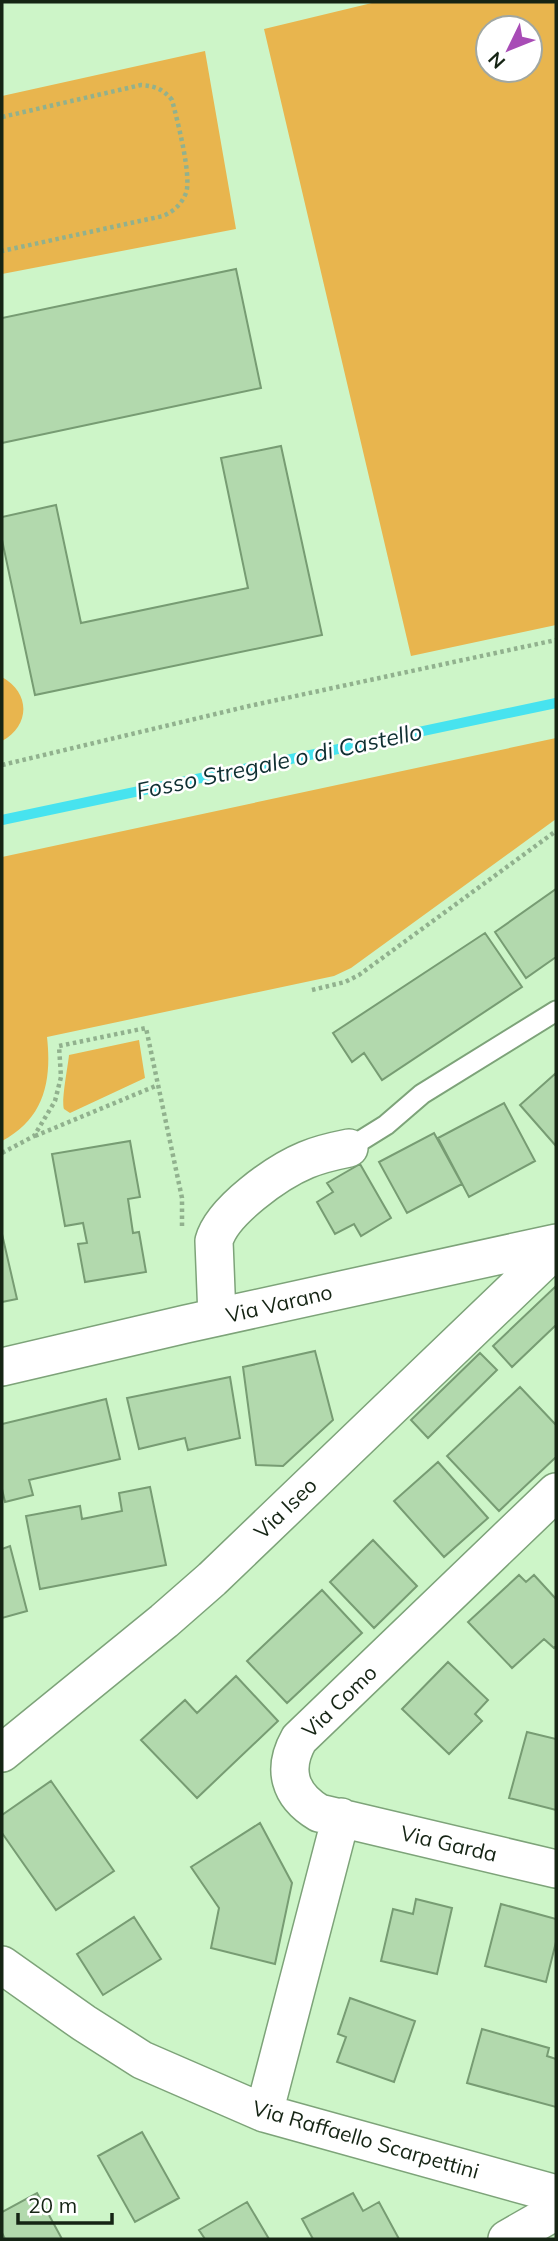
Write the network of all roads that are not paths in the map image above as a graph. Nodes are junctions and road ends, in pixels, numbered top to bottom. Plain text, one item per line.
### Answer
1 (556, 1011) edge
2 (349, 1148) joint
3 (556, 1243) edge
4 (556, 1249) edge
5 (217, 1317) junction
6 (2, 1367) edge
7 (556, 1492) edge
8 (2, 1753) edge
9 (341, 1817) junction
10 (556, 1869) edge
11 (2, 1965) edge
12 (264, 2113) junction
13 (556, 2194) edge
14 (556, 2211) edge
15 (507, 2239) edge

1 - 2 lane
2 - 5 street
3 - 5 street, Via Varano
4 - 8 street, Via Iseo
5 - 6 street, Via Varano
7 - 9 street, Via Como
9 - 10 street, Via Garda
9 - 12 street
11 - 12 street, Via Raffaello Scarpettini
12 - 13 street, Via Raffaello Scarpettini
14 - 15 street

